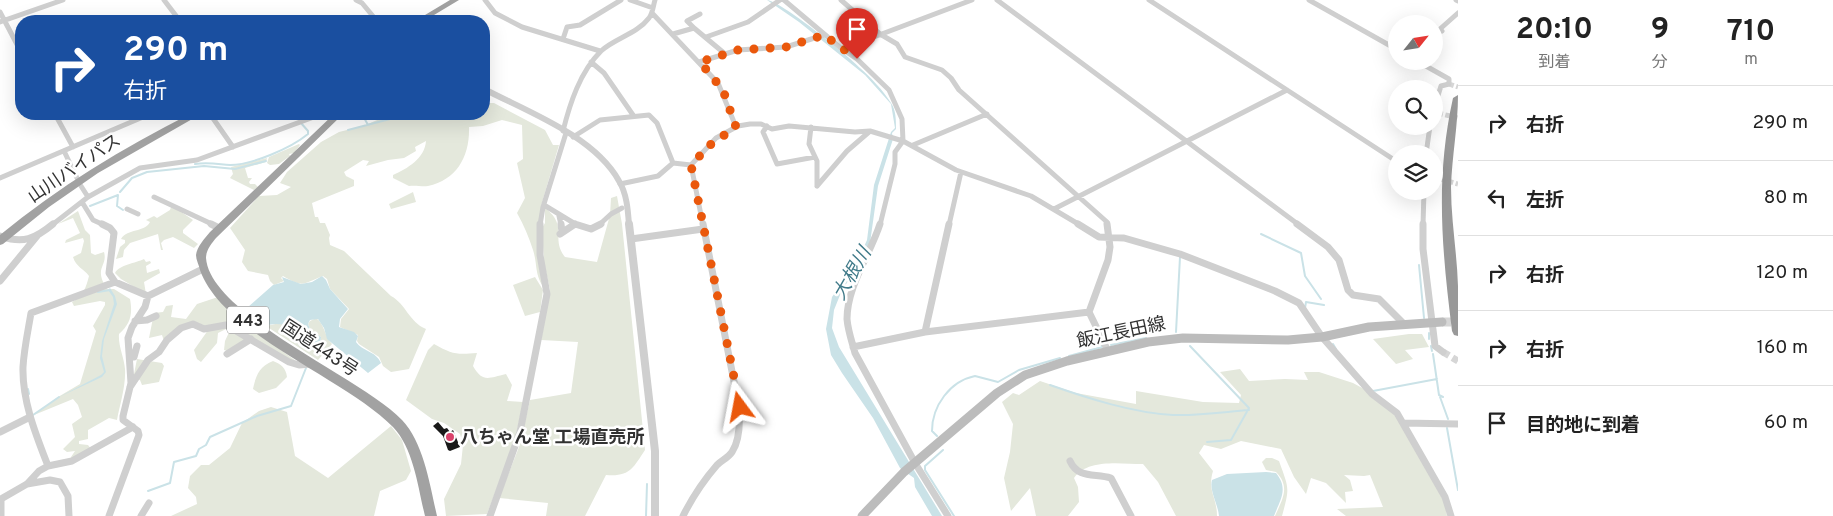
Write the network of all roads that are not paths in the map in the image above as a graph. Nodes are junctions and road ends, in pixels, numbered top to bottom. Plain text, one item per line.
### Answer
1 (63, 0) edge
2 (164, 0) edge
3 (356, 0) edge
4 (455, 0) edge
5 (485, 0) edge
6 (621, 0) edge
7 (630, 0) edge
8 (655, 0) edge
9 (782, 0) edge
10 (841, 0) edge
11 (972, 0) edge
12 (996, 0) edge
13 (1150, 0) edge
14 (1309, 0) edge
15 (652, 10) junction
16 (0, 12) edge
17 (1458, 13) edge
18 (700, 14) dead end
19 (21, 15) edge
20 (175, 15) edge
21 (373, 15) edge
22 (429, 15) edge
23 (15, 17) edge
24 (2, 22) edge
25 (1443, 26) edge
26 (694, 28) junction
27 (673, 34) junction
28 (880, 34) junction
29 (823, 35) junction
30 (706, 37) junction
31 (563, 39) junction
32 (15, 43) edge
33 (1388, 44) edge
34 (842, 49) junction
35 (600, 51) junction
36 (724, 54) junction
37 (590, 62) junction
38 (700, 62) junction
39 (1434, 70) edge
40 (1443, 86) edge
41 (1287, 90) junction
42 (490, 92) edge
43 (1457, 98) edge
44 (987, 114) junction
45 (633, 115) junction
46 (58, 120) edge
47 (136, 120) edge
48 (186, 120) edge
49 (214, 120) edge
50 (306, 120) edge
51 (333, 120) edge
52 (767, 126) junction
53 (736, 127) junction
54 (811, 127) junction
55 (870, 131) junction
56 (567, 134) junction
57 (903, 141) junction
58 (1186, 141) junction
59 (913, 145) junction
60 (74, 147) junction
61 (233, 147) junction
62 (64, 151) junction
63 (1388, 156) edge
64 (815, 157) junction
65 (673, 163) junction
66 (691, 165) junction
67 (961, 172) junction
68 (0, 178) edge
69 (77, 178) dead end
70 (620, 184) junction
71 (81, 186) dead end
72 (88, 197) junction
73 (154, 197) dead end
74 (1078, 197) junction
75 (1424, 200) edge
76 (82, 202) junction
77 (544, 204) junction
78 (622, 208) dead end
79 (127, 209) dead end
80 (1054, 209) junction
81 (138, 214) dead end
82 (559, 216) junction
83 (575, 224) junction
84 (219, 228) junction
85 (703, 229) junction
86 (38, 236) junction
87 (1108, 236) junction
88 (1, 239) edge
89 (630, 239) junction
90 (203, 269) junction
91 (0, 281) edge
92 (116, 282) junction
93 (148, 299) junction
94 (157, 301) dead end
95 (1089, 312) junction
96 (156, 316) dead end
97 (135, 321) junction
98 (1437, 323) junction
99 (1404, 324) junction
100 (1458, 331) edge
101 (925, 332) junction
102 (1322, 337) junction
103 (251, 338) junction
104 (137, 346) dead end
105 (853, 347) junction
106 (1108, 351) junction
107 (1443, 352) tunnel mouth
108 (227, 354) dead end
109 (134, 357) dead end
110 (312, 364) junction
111 (130, 387) junction
112 (30, 416) junction
113 (1403, 423) junction
114 (1456, 423) edge
115 (132, 427) junction
116 (0, 432) edge
117 (1070, 461) dead end
118 (48, 466) junction
119 (910, 467) junction
120 (27, 484) junction
121 (2, 496) edge
122 (149, 503) dead end
123 (1, 516) edge
124 (69, 516) edge
125 (109, 516) edge
126 (141, 516) edge
127 (431, 516) edge
128 (490, 516) edge
129 (655, 516) edge
130 (683, 516) edge
131 (862, 516) edge
132 (948, 516) edge
133 (1131, 516) edge
134 (1451, 516) edge

1 - 19 street
2 - 20 street
3 - 21 street
4 - 22 highway
5 - 31 street
6 - 31 street
7 - 15 street
8 - 15 street
9 - 29 street
9 - 30 street
10 - 28 street
11 - 28 street
12 - 58 street
13 - 41 street
14 - 33 street
15 - 27 street
15 - 35 street
16 - 24 street
17 - 25 street
18 - 26 street
23 - 24 street
24 - 32 street
26 - 27 street
26 - 30 street
27 - 38 street
28 - 34 street
28 - 44 street
29 - 34 street
29 - 36 street
30 - 36 street
31 - 35 street
34 - 57 street
35 - 37 street
36 - 38 street
37 - 45 street
37 - 56 street
38 - 53 street
39 - 40 street
41 - 58 street
41 - 63 street
42 - 56 street
43 - 100 highway
44 - 59 street
44 - 74 street
45 - 56 street
45 - 65 street
46 - 60 street
47 - 60 street
48 - 88 highway, 山川バイパス
49 - 61 street
50 - 61 street
51 - 84 highway
52 - 53 street
52 - 54 street
52 - 64 street
53 - 66 street
54 - 55 street
54 - 64 street
55 - 57 street
55 - 64 street
56 - 70 street
56 - 77 street
57 - 59 street
57 - 105 street
58 - 74 street
58 - 99 street
59 - 67 street
60 - 62 street
61 - 72 street
62 - 68 street
62 - 69 street
65 - 66 street
65 - 70 street
66 - 85 street
67 - 80 street
67 - 101 street
70 - 89 street
71 - 72 street
72 - 76 street
73 - 84 street
74 - 80 street
74 - 87 street
75 - 98 street
76 - 86 street
76 - 92 street
77 - 82 street
77 - 128 street
78 - 83 street
79 - 81 street
80 - 87 street
82 - 83 street
82 - 83 street
84 - 90 highway
85 - 89 street
85 - 130 street
86 - 88 street
86 - 91 street
87 - 95 street
87 - 102 street
89 - 129 street
90 - 93 street
90 - 110 highway, 国道443号 / 443
92 - 93 street
92 - 112 street
93 - 94 street
93 - 97 street
95 - 101 street
95 - 106 street
96 - 97 street
97 - 111 street
98 - 99 main road, 飯江長田線
98 - 107 street
99 - 102 main road, 飯江長田線
101 - 105 street
102 - 106 main road, 飯江長田線
102 - 113 street
103 - 108 street
103 - 110 street
103 - 111 street
104 - 109 street
105 - 119 street
106 - 119 main road, 飯江長田線
110 - 127 highway, 国道443号 / 443
111 - 115 street
112 - 116 street
112 - 118 street
113 - 114 street
113 - 134 street
115 - 118 street
115 - 125 street
117 - 133 street
118 - 120 street
119 - 131 main road, 飯江長田線
119 - 132 street
120 - 121 street
120 - 124 street
121 - 123 street
122 - 126 street

